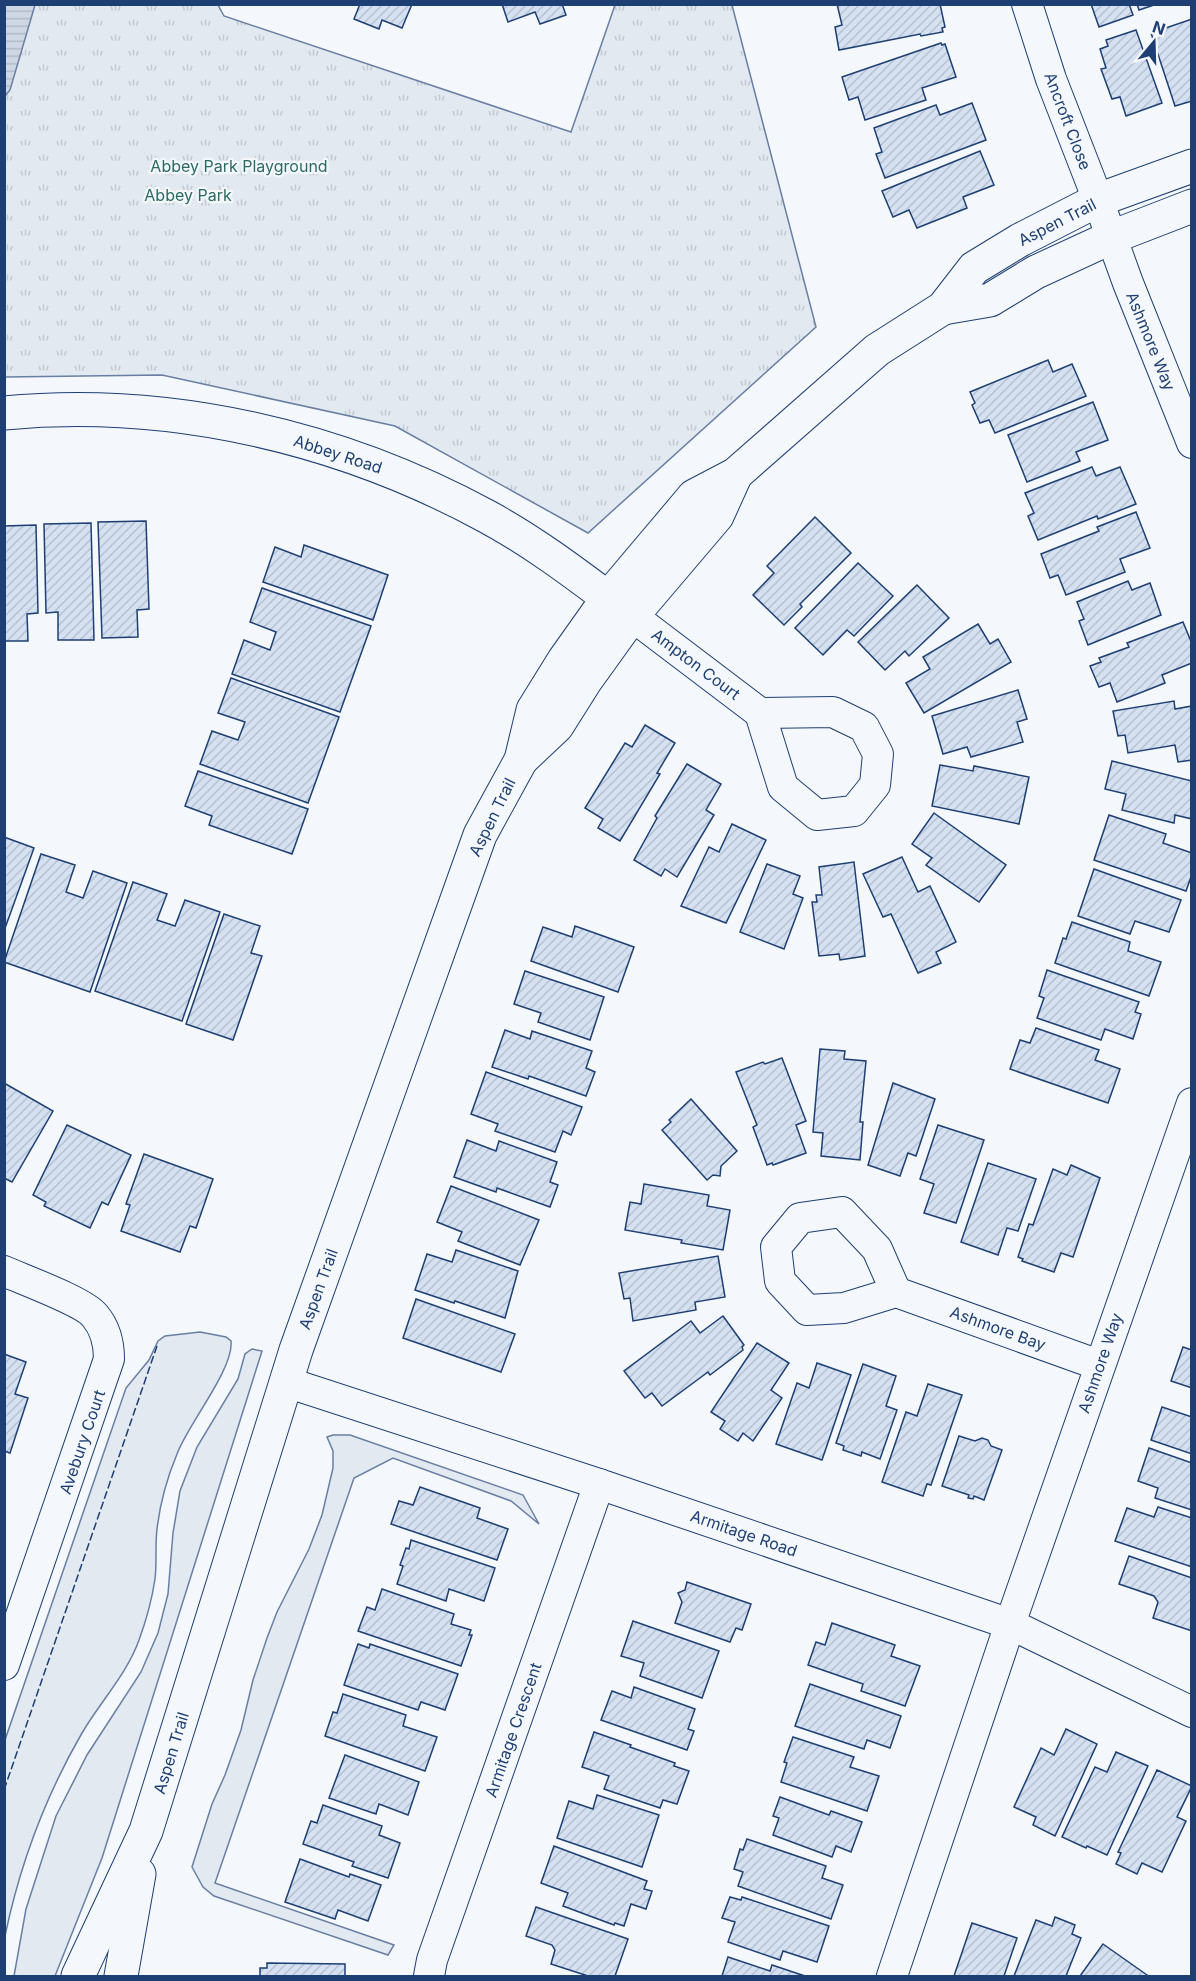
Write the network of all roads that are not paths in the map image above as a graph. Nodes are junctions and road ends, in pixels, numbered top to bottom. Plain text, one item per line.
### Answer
1 (1027, 4) edge
2 (1191, 166) edge
3 (1098, 200) junction
4 (1191, 206) edge
5 (1112, 237) junction
6 (944, 308) junction
7 (4, 414) edge
8 (1191, 443) edge
9 (620, 607) junction
10 (760, 713) dead end
11 (1191, 1103) edge
12 (4, 1271) edge
13 (896, 1292) dead end
14 (1100, 1365) junction
15 (286, 1382) junction
16 (599, 1484) junction
17 (1010, 1624) junction
18 (4, 1665) edge
19 (1191, 1712) edge
20 (146, 1831) junction
21 (78, 1977) edge
22 (121, 1977) edge
23 (429, 1977) edge
24 (892, 1977) edge

1 - 3 street, Ancroft Close
2 - 3 street, Aspen Trail
3 - 5 street, Ancroft Close
3 - 6 street, Aspen Trail
4 - 5 street, Aspen Trail
5 - 6 street, Aspen Trail
5 - 8 street, Ashmore Way
6 - 9 street, Aspen Trail
7 - 9 street, Abbey Road
9 - 10 street, Ampton Court
9 - 15 street, Aspen Trail
11 - 14 street, Ashmore Way
12 - 18 street, Avebury Court
13 - 14 street, Ashmore Bay
14 - 17 street, Ashmore Way
15 - 16 street, Armitage Road
15 - 20 street, Aspen Trail
16 - 17 street, Armitage Road
16 - 23 street, Armitage Crescent
17 - 19 street, Armitage Road
17 - 24 street
20 - 21 street, Aspen Trail
20 - 22 street, Aspen Trail

